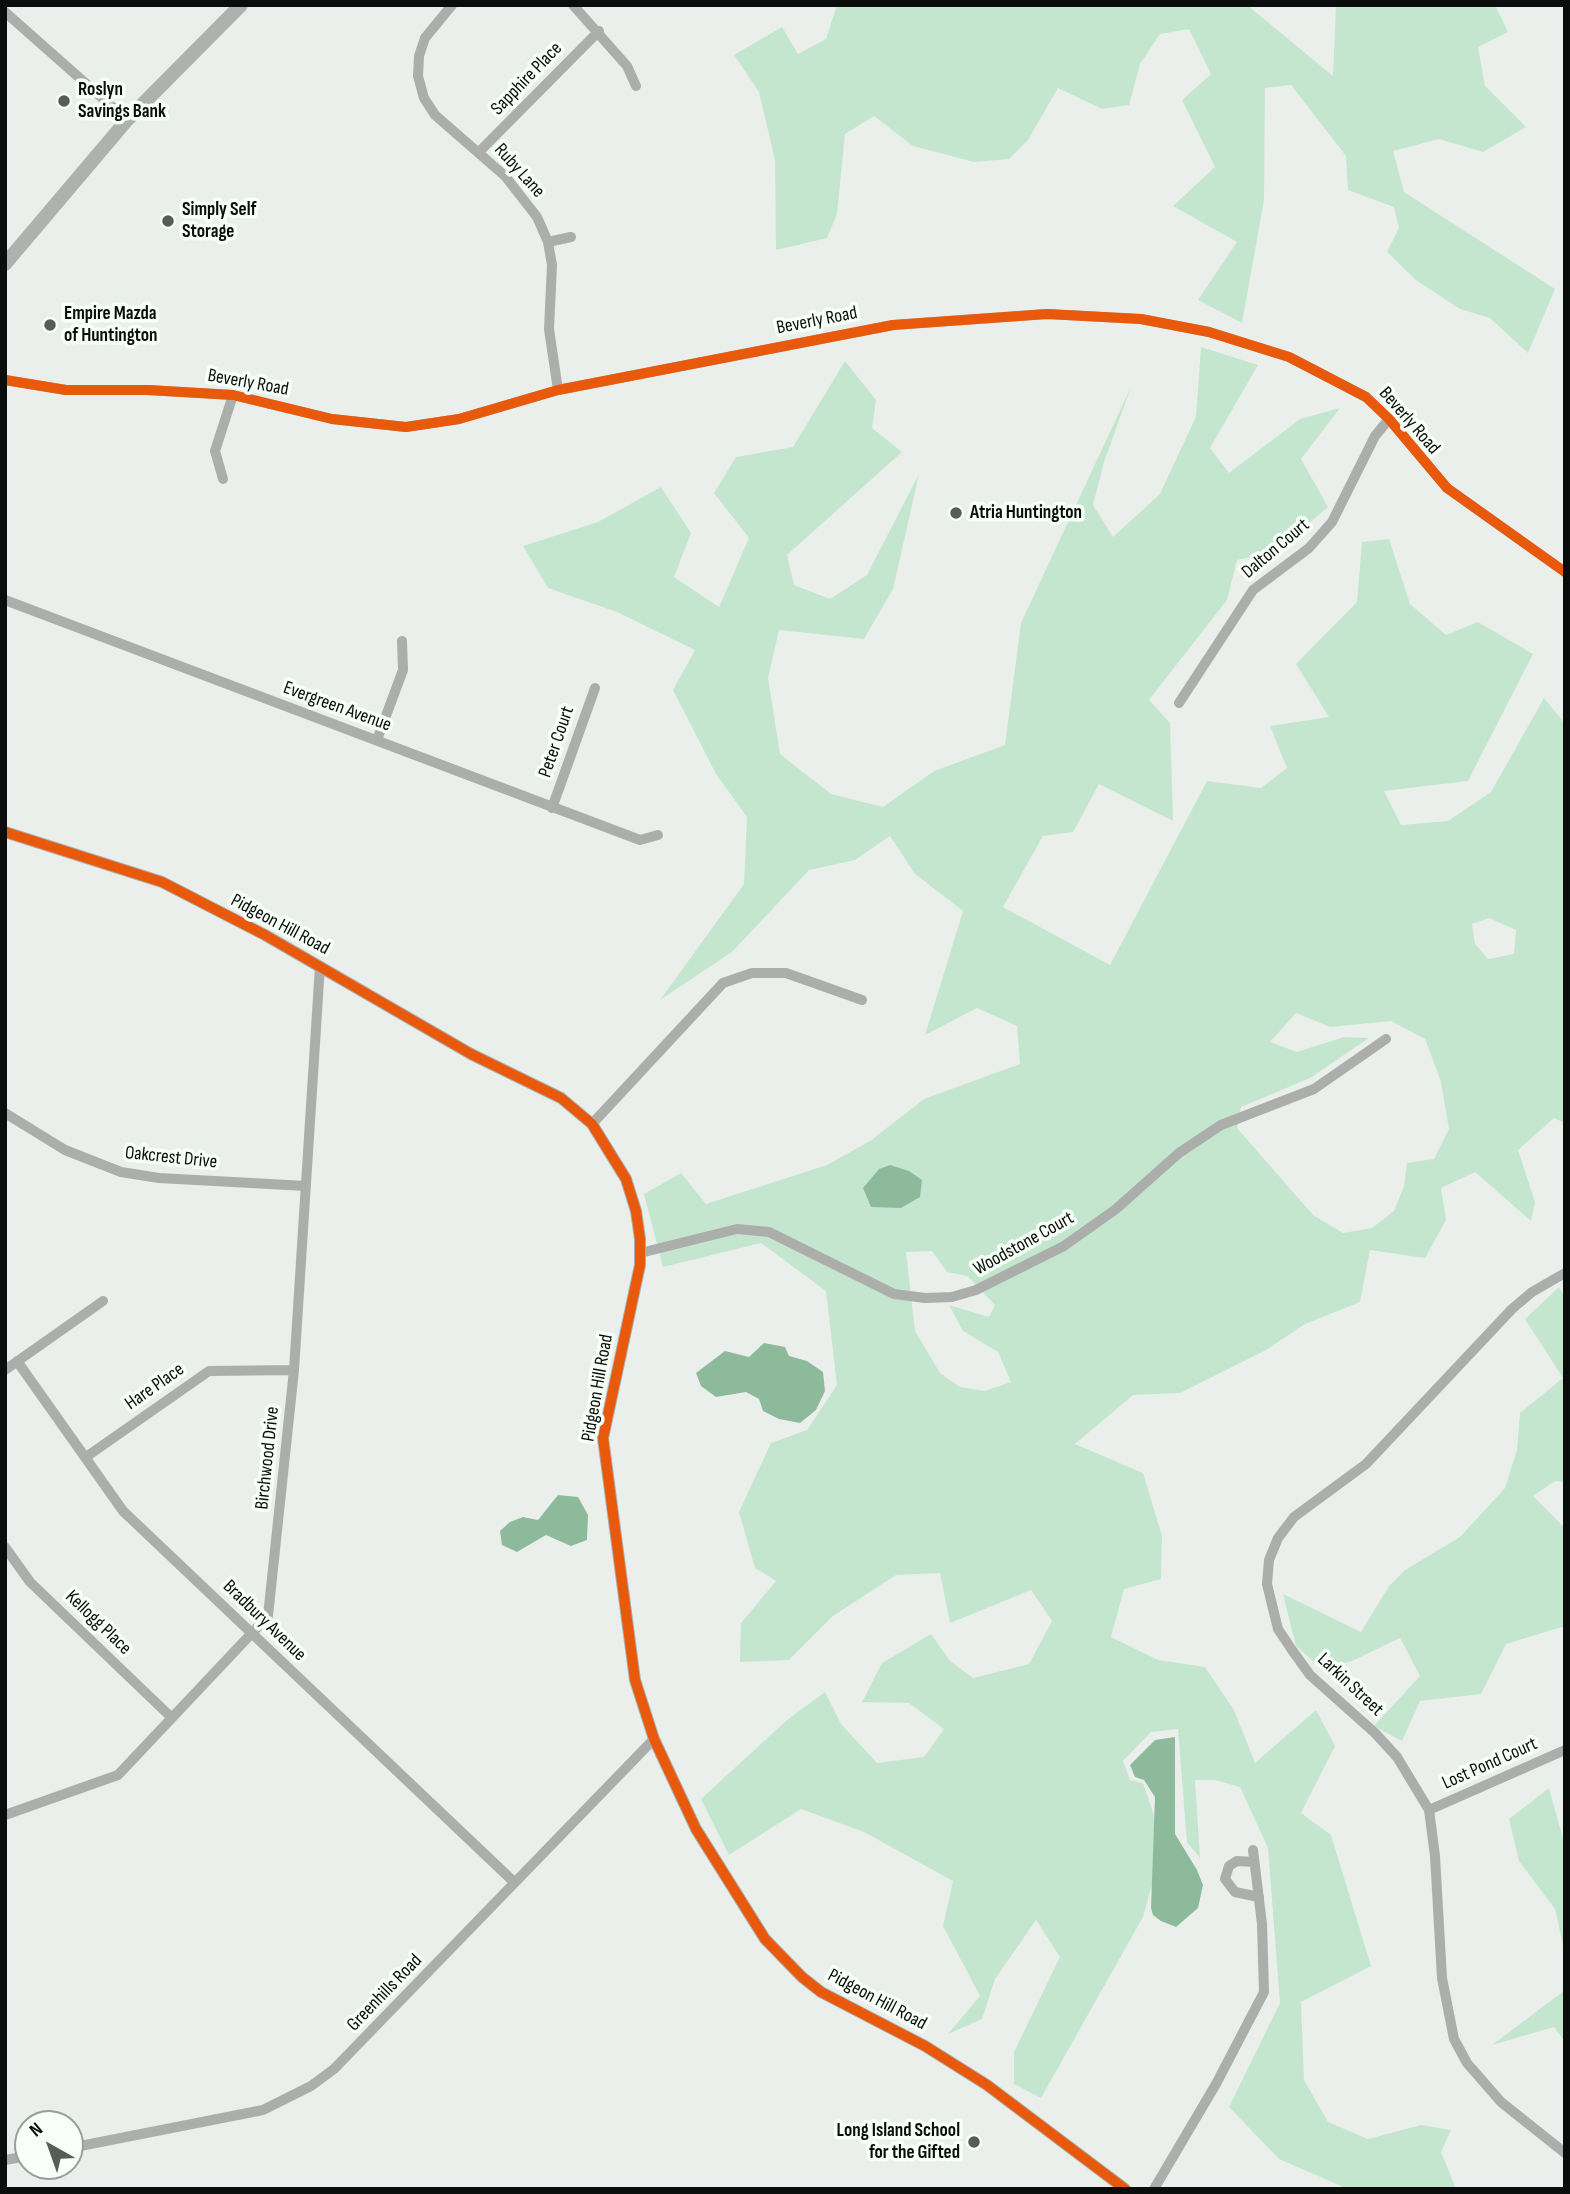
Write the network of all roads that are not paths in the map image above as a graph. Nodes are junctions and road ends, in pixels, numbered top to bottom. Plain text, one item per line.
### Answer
1 (241, 5) edge
2 (452, 5) edge
3 (573, 5) edge
4 (5, 12) edge
5 (598, 31) junction
6 (636, 86) dead end
7 (127, 120) junction
8 (480, 152) junction
9 (571, 237) dead end
10 (548, 242) junction
11 (5, 264) edge
12 (5, 380) edge
13 (558, 390) junction
14 (233, 395) junction
15 (1389, 419) junction
16 (223, 479) dead end
17 (1565, 572) edge
18 (5, 600) edge
19 (402, 641) dead end
20 (594, 688) dead end
21 (1179, 703) dead end
22 (377, 740) junction
23 (552, 808) junction
24 (5, 832) edge
25 (658, 835) dead end
26 (320, 966) junction
27 (862, 1000) dead end
28 (1386, 1040) dead end
29 (5, 1113) edge
30 (592, 1125) junction
31 (306, 1186) junction
32 (640, 1253) junction
33 (1565, 1273) edge
34 (103, 1301) dead end
35 (17, 1361) junction
36 (5, 1370) edge
37 (294, 1370) junction
38 (86, 1457) junction
39 (5, 1547) edge
40 (253, 1634) junction
41 (172, 1718) junction
42 (654, 1739) junction
43 (1565, 1749) edge
44 (1429, 1810) junction
45 (5, 1815) edge
46 (1253, 1850) dead end
47 (1254, 1862) junction
48 (514, 1882) junction
49 (1259, 1897) junction
50 (84, 2145) edge
51 (1565, 2153) edge
52 (1125, 2189) edge
53 (1154, 2189) edge

1 - 7 main road
2 - 8 street, Ruby Lane
3 - 5 street
4 - 7 street
5 - 6 street
5 - 8 street, Sapphire Place
7 - 11 main road
8 - 10 street, Ruby Lane
9 - 10 street
10 - 13 street, Ruby Lane
12 - 14 street, Beverly Road
13 - 14 street, Beverly Road
13 - 15 street, Beverly Road
14 - 16 street
15 - 17 street, Beverly Road
15 - 21 street, Dalton Court
18 - 22 street, Evergreen Avenue
19 - 22 street
20 - 23 street, Peter Court
22 - 23 street, Evergreen Avenue
23 - 25 street, Evergreen Avenue
24 - 26 street, Pidgeon Hill Road
26 - 30 street, Pidgeon Hill Road
26 - 31 street, Birchwood Drive
27 - 30 street
28 - 32 street, Woodstone Court
29 - 31 street, Oakcrest Drive
30 - 32 street, Pidgeon Hill Road
31 - 37 street, Birchwood Drive
32 - 42 street, Pidgeon Hill Road
33 - 44 street, Larkin Street
34 - 35 street
35 - 36 street
35 - 38 street, Bradbury Avenue
37 - 38 street, Hare Place
37 - 40 street, Birchwood Drive
38 - 40 street, Bradbury Avenue
39 - 41 street, Kellogg Place
40 - 41 street, Birchwood Drive
40 - 48 street, Bradbury Avenue
41 - 45 street, Birchwood Drive
42 - 48 street, Greenhills Road
42 - 52 street, Pidgeon Hill Road
43 - 44 street, Lost Pond Court
44 - 51 street, Larkin Street
46 - 47 street
47 - 49 street
47 - 49 street
48 - 50 street, Greenhills Road
49 - 53 street

